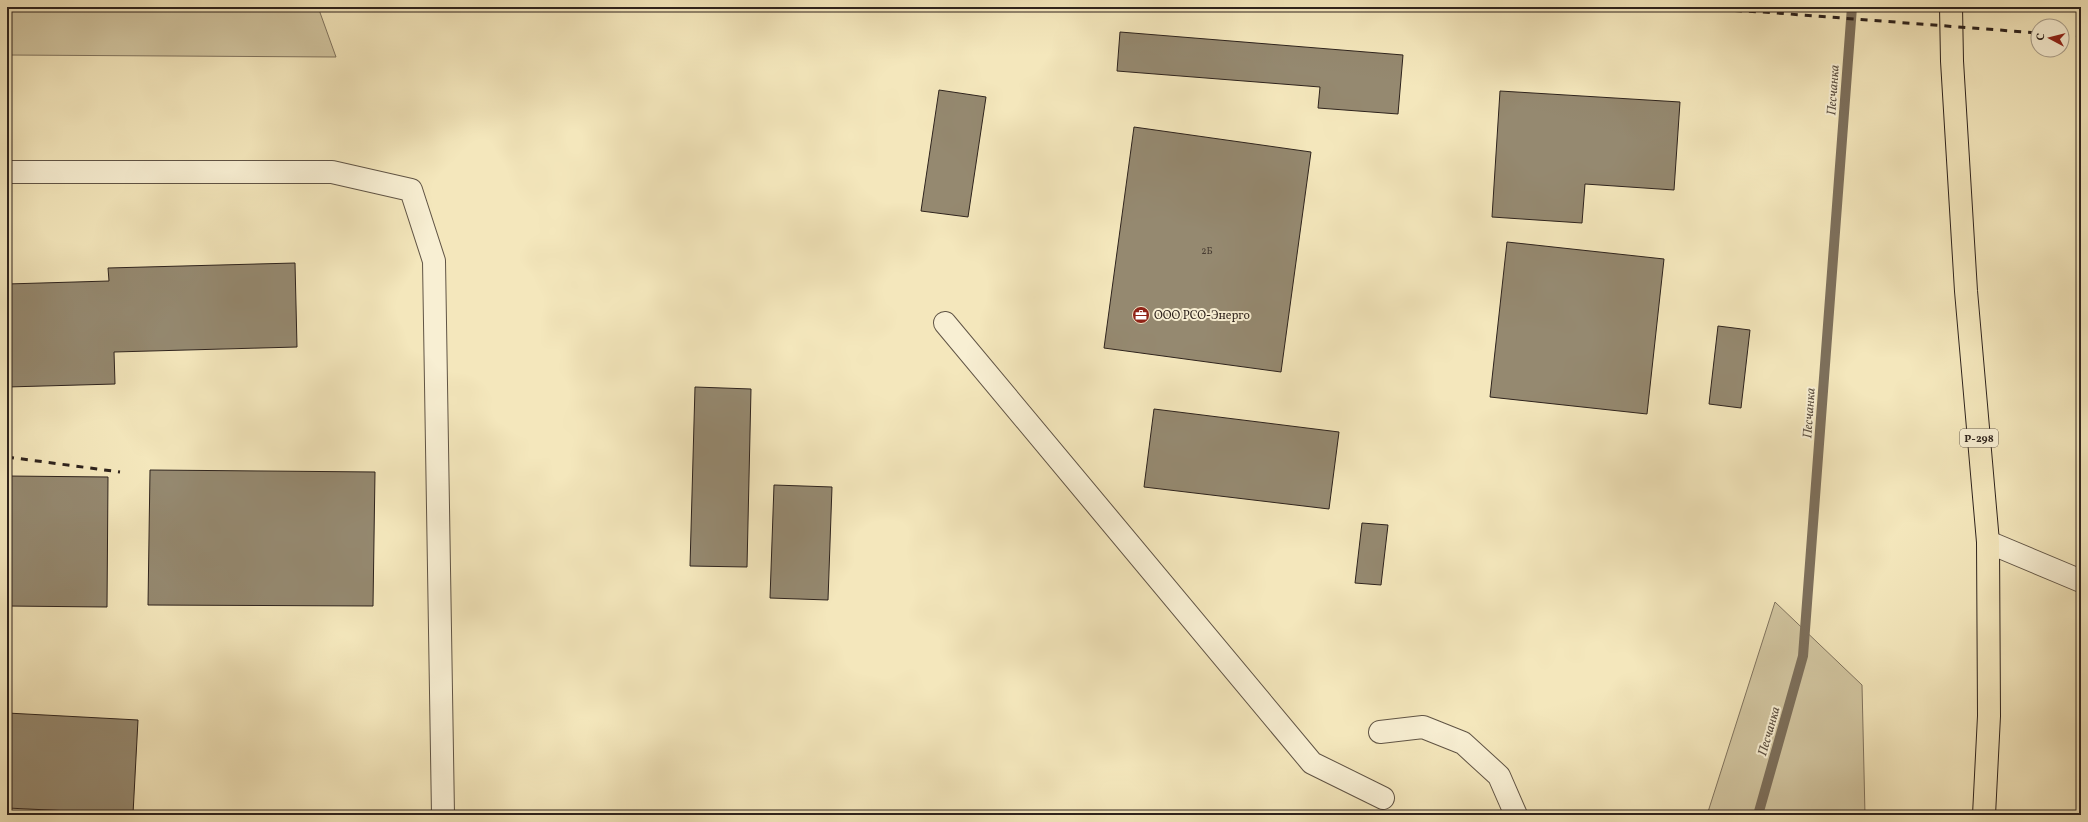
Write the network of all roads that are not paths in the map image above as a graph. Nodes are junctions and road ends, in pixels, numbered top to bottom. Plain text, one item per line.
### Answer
1 (1951, 7) edge
2 (7, 172) edge
3 (945, 323) dead end
4 (1988, 542) junction
5 (2081, 581) edge
6 (1380, 732) dead end
7 (1384, 798) dead end
8 (443, 815) edge
9 (1516, 815) edge
10 (1984, 815) edge

1 - 4 highway, Р-298
2 - 8 street
3 - 7 street
4 - 5 street
4 - 10 highway, Р-298
6 - 9 street

